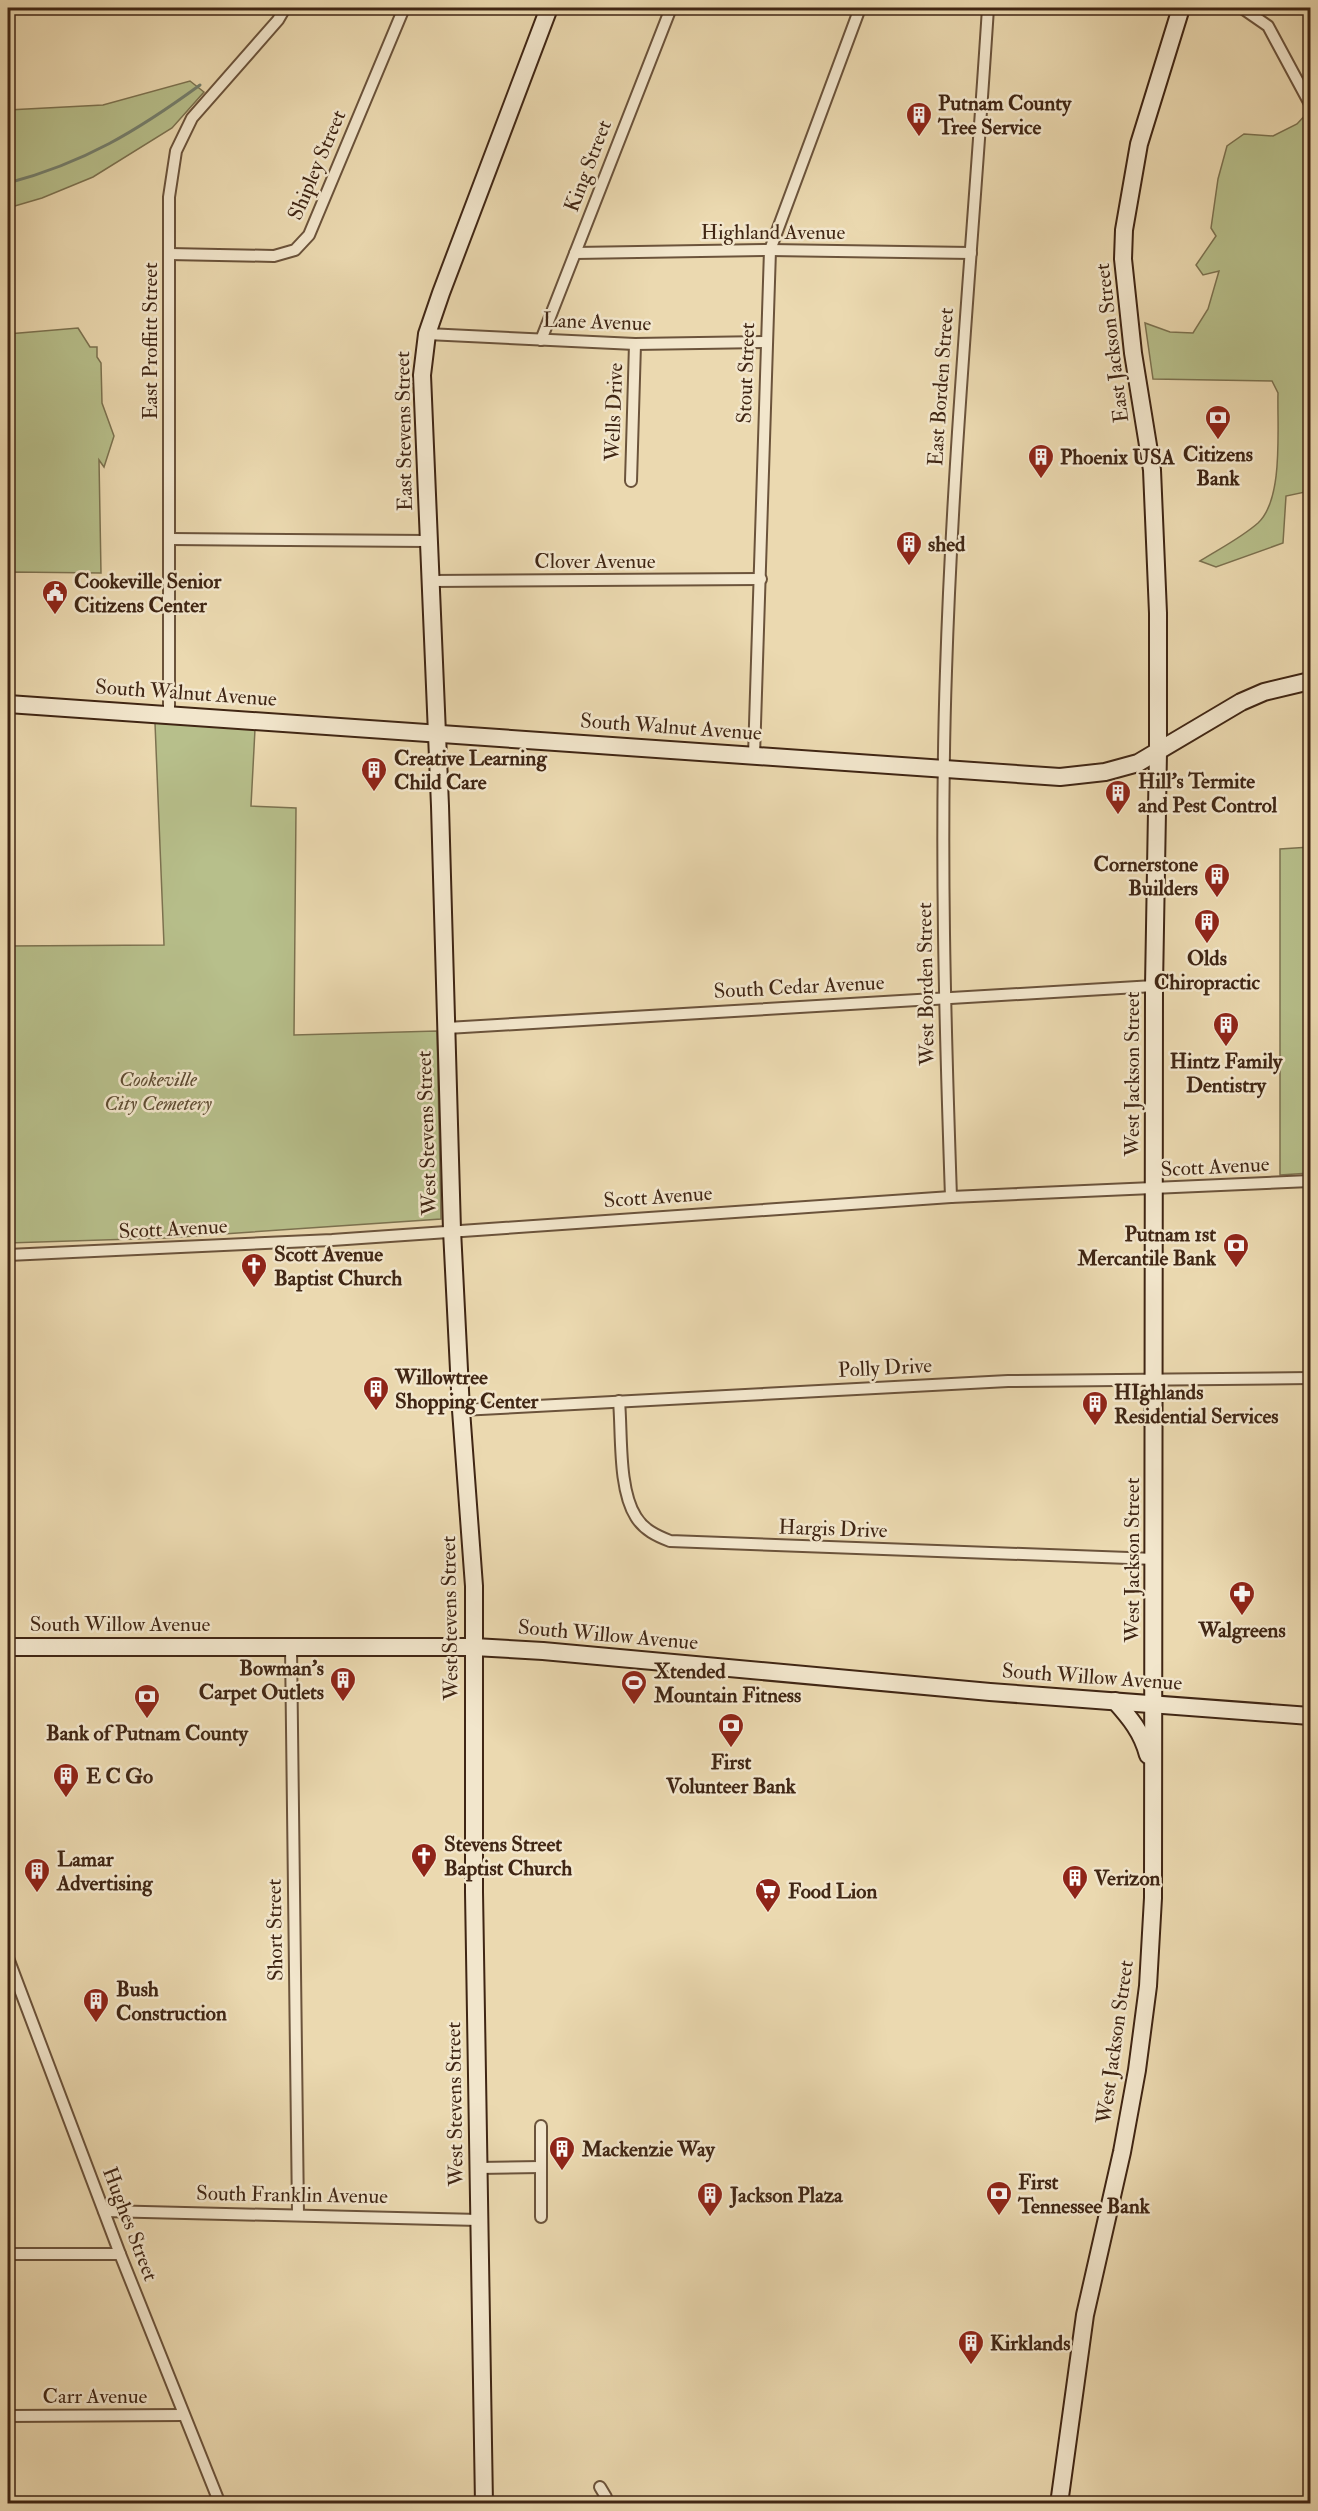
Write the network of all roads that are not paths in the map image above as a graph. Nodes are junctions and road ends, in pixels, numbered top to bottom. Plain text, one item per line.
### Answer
1 (285, 8) edge
2 (404, 8) edge
3 (549, 8) edge
4 (671, 8) edge
5 (860, 8) edge
6 (988, 8) edge
7 (1181, 8) edge
8 (1242, 8) edge
9 (1311, 104) edge
10 (770, 250) junction
11 (575, 253) junction
12 (970, 253) junction
13 (169, 254) junction
14 (427, 334) junction
15 (541, 340) junction
16 (766, 342) junction
17 (635, 344) junction
18 (631, 481) dead end
19 (171, 539) junction
20 (428, 541) junction
21 (760, 579) junction
22 (430, 581) junction
23 (1311, 681) edge
24 (8, 704) edge
25 (169, 713) junction
26 (437, 733) junction
27 (1158, 752) junction
28 (754, 756) junction
29 (944, 770) junction
30 (1154, 986) junction
31 (945, 998) junction
32 (447, 1028) junction
33 (1311, 1181) edge
34 (1155, 1190) junction
35 (951, 1197) junction
36 (452, 1230) junction
37 (8, 1256) edge
38 (1311, 1378) edge
39 (1154, 1380) junction
40 (620, 1401) junction
41 (461, 1410) junction
42 (1155, 1559) junction
43 (8, 1647) edge
44 (291, 1647) junction
45 (474, 1647) junction
46 (1114, 1701) junction
47 (1154, 1704) junction
48 (1311, 1716) edge
49 (1153, 1774) junction
50 (8, 1958) edge
51 (541, 2126) dead end
52 (541, 2167) junction
53 (478, 2168) junction
54 (104, 2211) junction
55 (298, 2214) junction
56 (541, 2217) dead end
57 (479, 2220) junction
58 (8, 2254) edge
59 (120, 2254) junction
60 (183, 2415) junction
61 (8, 2416) edge
62 (600, 2487) dead end
63 (606, 2497) dead end
64 (220, 2504) edge
65 (484, 2504) edge
66 (1059, 2504) edge

1 - 13 street, East Proffitt Street
2 - 13 street, Shipley Street
3 - 14 street, East Stevens Street
4 - 11 street, King Street
5 - 10 street, Stout Street
6 - 12 street, East Borden Street
7 - 27 street, East Jackson Street
8 - 9 street
10 - 11 street, Highland Avenue
10 - 12 street, Highland Avenue
10 - 16 street, Stout Street
11 - 15 street, King Street
12 - 29 street, East Borden Street
13 - 19 street, East Proffitt Street
14 - 15 street, Lane Avenue
14 - 20 street, East Stevens Street
15 - 17 street, Lane Avenue
16 - 17 street, Lane Avenue
16 - 21 street, Stout Street
17 - 18 street, Wells Drive
19 - 20 street
19 - 25 street, East Proffitt Street
20 - 22 street, East Stevens Street
21 - 22 street, Clover Avenue
21 - 28 street, Stout Street
22 - 26 street, East Stevens Street
23 - 27 street, South Walnut Avenue
24 - 25 street, South Walnut Avenue
25 - 26 street, South Walnut Avenue
26 - 28 street, South Walnut Avenue
26 - 32 street, West Stevens Street
27 - 29 street, South Walnut Avenue
27 - 30 street, West Jackson Street
28 - 29 street, South Walnut Avenue
29 - 31 street, West Borden Street
30 - 31 street, South Cedar Avenue
30 - 34 street, West Jackson Street
31 - 32 street, South Cedar Avenue
31 - 35 street, West Borden Street
32 - 36 street, West Stevens Street
33 - 34 street, Scott Avenue
34 - 35 street, Scott Avenue
34 - 39 street, West Jackson Street
35 - 36 street, Scott Avenue
36 - 37 street, Scott Avenue
36 - 41 street, West Stevens Street
38 - 39 street, Polly Drive
39 - 40 street, Polly Drive
39 - 42 street, West Jackson Street
40 - 41 street, Polly Drive
40 - 42 street, Hargis Drive
41 - 45 street, West Stevens Street
42 - 47 street, West Jackson Street
43 - 44 street, South Willow Avenue
44 - 45 street, South Willow Avenue
44 - 55 street, Short Street
45 - 46 street, South Willow Avenue
45 - 53 street, West Stevens Street
46 - 47 street, South Willow Avenue
46 - 49 street
47 - 48 street, South Willow Avenue
47 - 49 street, West Jackson Street
49 - 66 street, West Jackson Street
50 - 54 street, Hughes Street
51 - 52 street
52 - 53 street
52 - 56 street
53 - 57 street, West Stevens Street
54 - 55 street, South Franklin Avenue
54 - 59 street, Hughes Street
55 - 57 street, South Franklin Avenue
57 - 65 street, West Stevens Street
58 - 59 street
59 - 60 street, Hughes Street
60 - 61 street, Carr Avenue
60 - 64 street, Hughes Street
62 - 63 street

